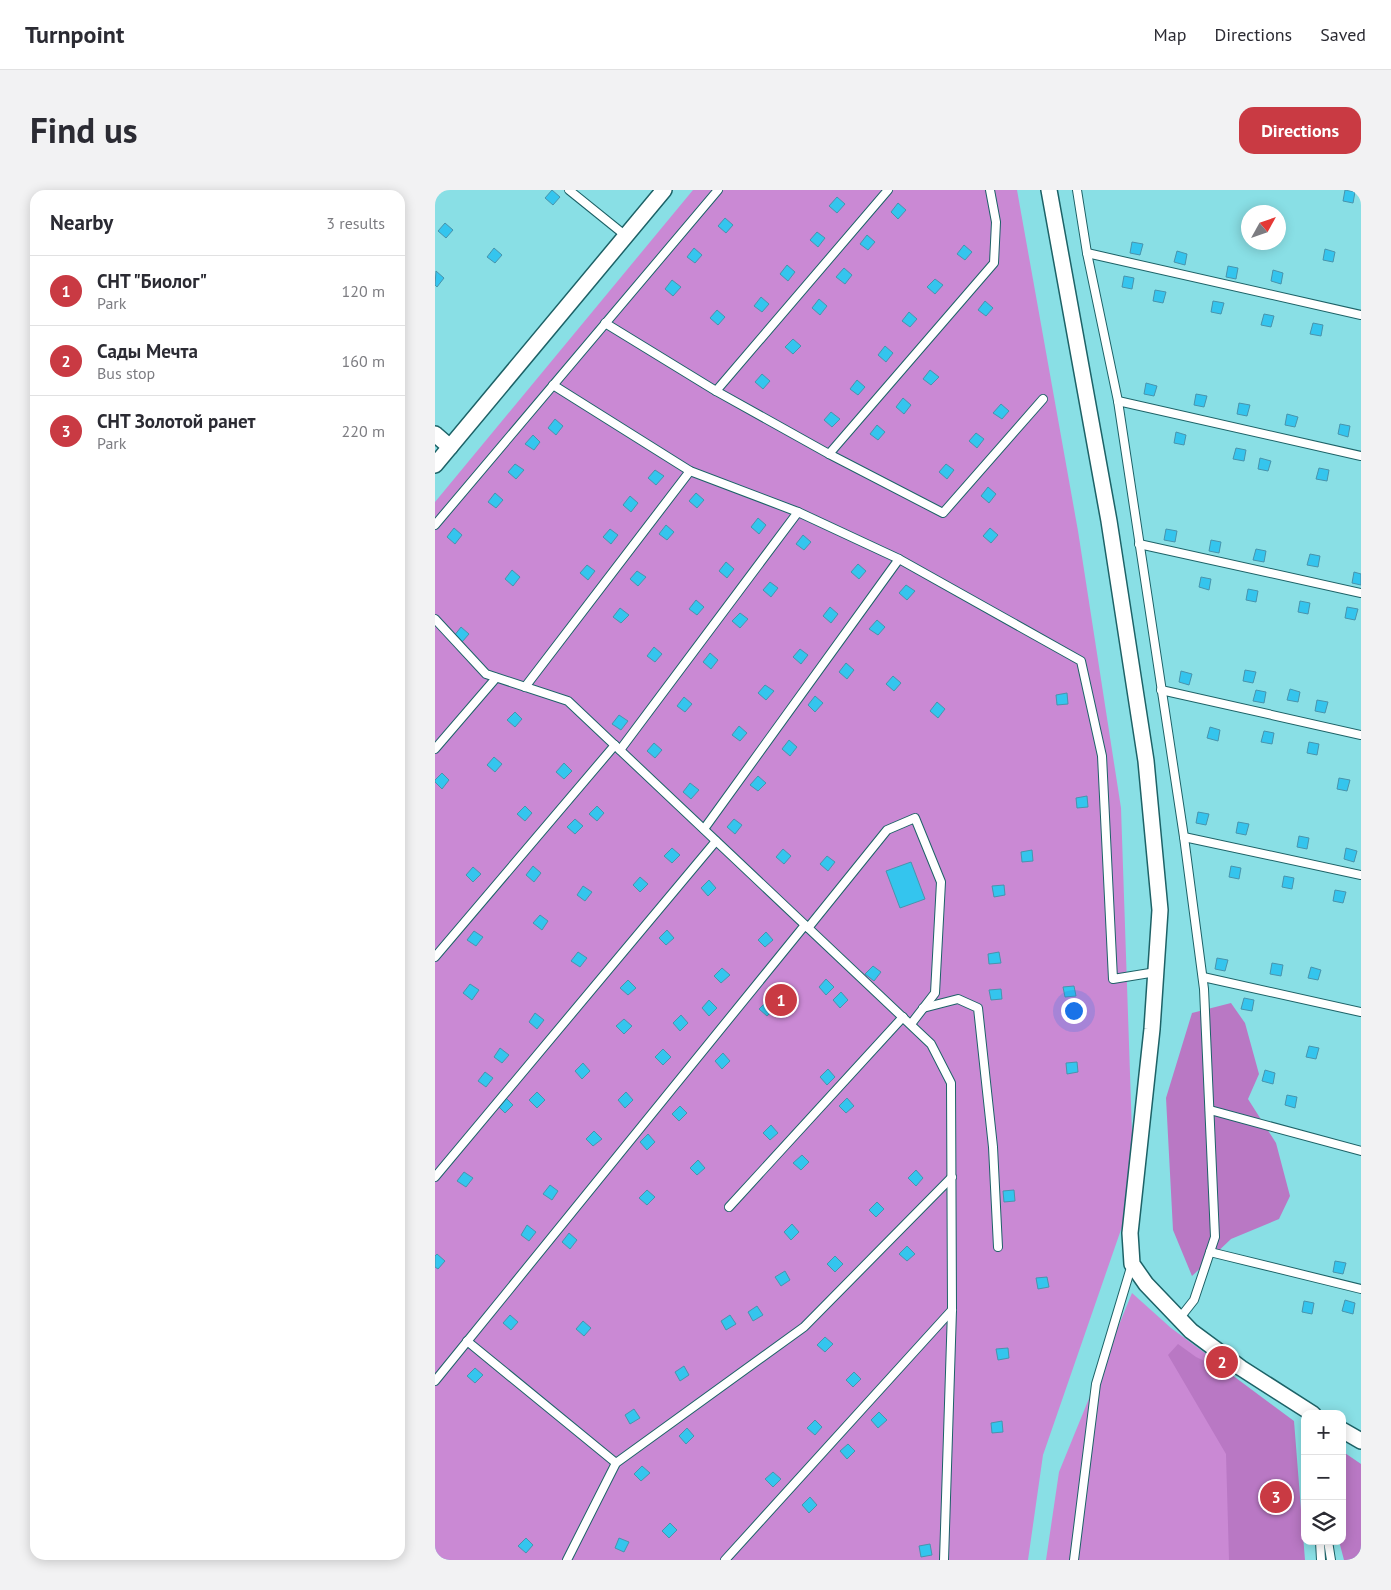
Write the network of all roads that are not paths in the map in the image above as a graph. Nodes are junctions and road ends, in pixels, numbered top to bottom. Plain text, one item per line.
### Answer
1 (569, 190) edge
2 (664, 190) edge
3 (718, 190) edge
4 (888, 190) edge
5 (990, 190) edge
6 (1049, 190) edge
7 (1077, 190) edge
8 (626, 236) junction
9 (1087, 253) junction
10 (1361, 315) edge
11 (605, 324) junction
12 (553, 385) junction
13 (717, 390) junction
14 (1043, 399) dead end
15 (1118, 401) junction
16 (435, 434) edge
17 (450, 446) junction
18 (829, 454) junction
19 (1361, 456) edge
20 (435, 465) edge
21 (691, 471) junction
22 (798, 512) junction
23 (435, 525) edge
24 (1139, 544) junction
25 (899, 559) junction
26 (1361, 593) edge
27 (435, 620) edge
28 (495, 678) junction
29 (525, 687) junction
30 (1161, 690) junction
31 (1361, 735) edge
32 (617, 747) junction
33 (435, 749) edge
34 (704, 829) junction
35 (1184, 837) junction
36 (716, 841) junction
37 (1361, 875) edge
38 (807, 926) junction
39 (435, 957) edge
40 (1156, 972) junction
41 (1203, 977) junction
42 (923, 1008) junction
43 (1361, 1012) edge
44 (903, 1017) junction
45 (911, 1024) junction
46 (1210, 1110) junction
47 (1361, 1151) edge
48 (435, 1177) edge
49 (952, 1177) junction
50 (729, 1207) dead end
51 (998, 1247) dead end
52 (1210, 1252) junction
53 (1132, 1264) junction
54 (1361, 1289) edge
55 (952, 1310) junction
56 (1179, 1319) junction
57 (467, 1341) junction
58 (435, 1381) edge
59 (1306, 1410) edge
60 (1346, 1432) edge
61 (1361, 1441) edge
62 (616, 1463) junction
63 (1320, 1545) edge
64 (1329, 1545) edge
65 (567, 1560) edge
66 (725, 1560) edge
67 (944, 1560) edge
68 (1074, 1560) edge
69 (1321, 1560) edge
70 (1331, 1560) edge

1 - 8 lane
2 - 8 street
3 - 11 lane
4 - 13 lane
5 - 18 lane
6 - 40 street
7 - 9 lane
8 - 17 street
9 - 10 lane
9 - 15 lane
11 - 12 lane
11 - 13 lane
12 - 21 lane
12 - 23 lane
13 - 18 lane
14 - 18 lane
15 - 19 lane
15 - 24 lane
16 - 17 street
17 - 20 street
21 - 22 lane
21 - 29 lane
22 - 25 lane
22 - 32 lane
24 - 26 lane
24 - 30 lane
25 - 34 lane
25 - 40 lane
27 - 28 lane
28 - 29 lane
28 - 33 lane
29 - 32 lane
30 - 31 lane
30 - 35 lane
32 - 34 lane
32 - 39 lane
34 - 36 lane
35 - 37 lane
35 - 41 lane
36 - 38 lane
36 - 48 lane
38 - 42 lane
38 - 44 lane
38 - 57 lane
40 - 53 street
41 - 43 lane
41 - 46 lane
42 - 45 lane
42 - 51 lane
44 - 45 lane
44 - 50 lane
45 - 49 lane
46 - 47 lane
46 - 52 lane
49 - 55 lane
49 - 62 lane
52 - 54 lane
52 - 56 lane
53 - 56 street
53 - 68 lane
55 - 66 lane
55 - 67 lane
56 - 59 street
57 - 58 lane
57 - 62 lane
60 - 61 street
62 - 65 lane
63 - 69 lane
64 - 70 lane

